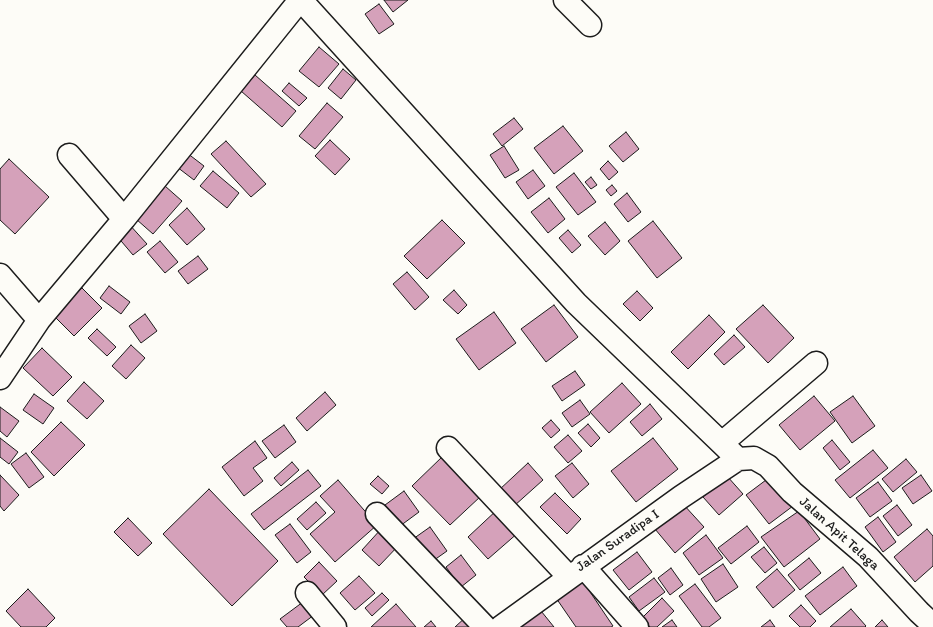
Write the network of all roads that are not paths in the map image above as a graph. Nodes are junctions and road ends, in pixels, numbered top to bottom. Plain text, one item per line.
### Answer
1 (300, 0) edge
2 (565, 0) edge
3 (590, 25) dead end
4 (69, 155) dead end
5 (124, 219) junction
6 (0, 275) edge
7 (40, 320) junction
8 (816, 363) dead end
9 (0, 378) edge
10 (722, 443) junction
11 (448, 448) dead end
12 (738, 459) junction
13 (377, 514) dead end
14 (576, 571) junction
15 (307, 593) dead end
16 (933, 625) edge
17 (335, 627) edge
18 (485, 627) edge
19 (501, 627) edge
20 (637, 627) edge

1 - 5 street
1 - 10 street
2 - 3 street
4 - 5 street
5 - 7 street
6 - 7 street
7 - 9 street
8 - 10 street
10 - 12 street
11 - 14 street
12 - 14 street, Jalan Suradipa I
12 - 16 street, Jalan Apit Telaga
13 - 18 street
14 - 19 street, Jalan Suradipa I
14 - 20 street
15 - 17 street

